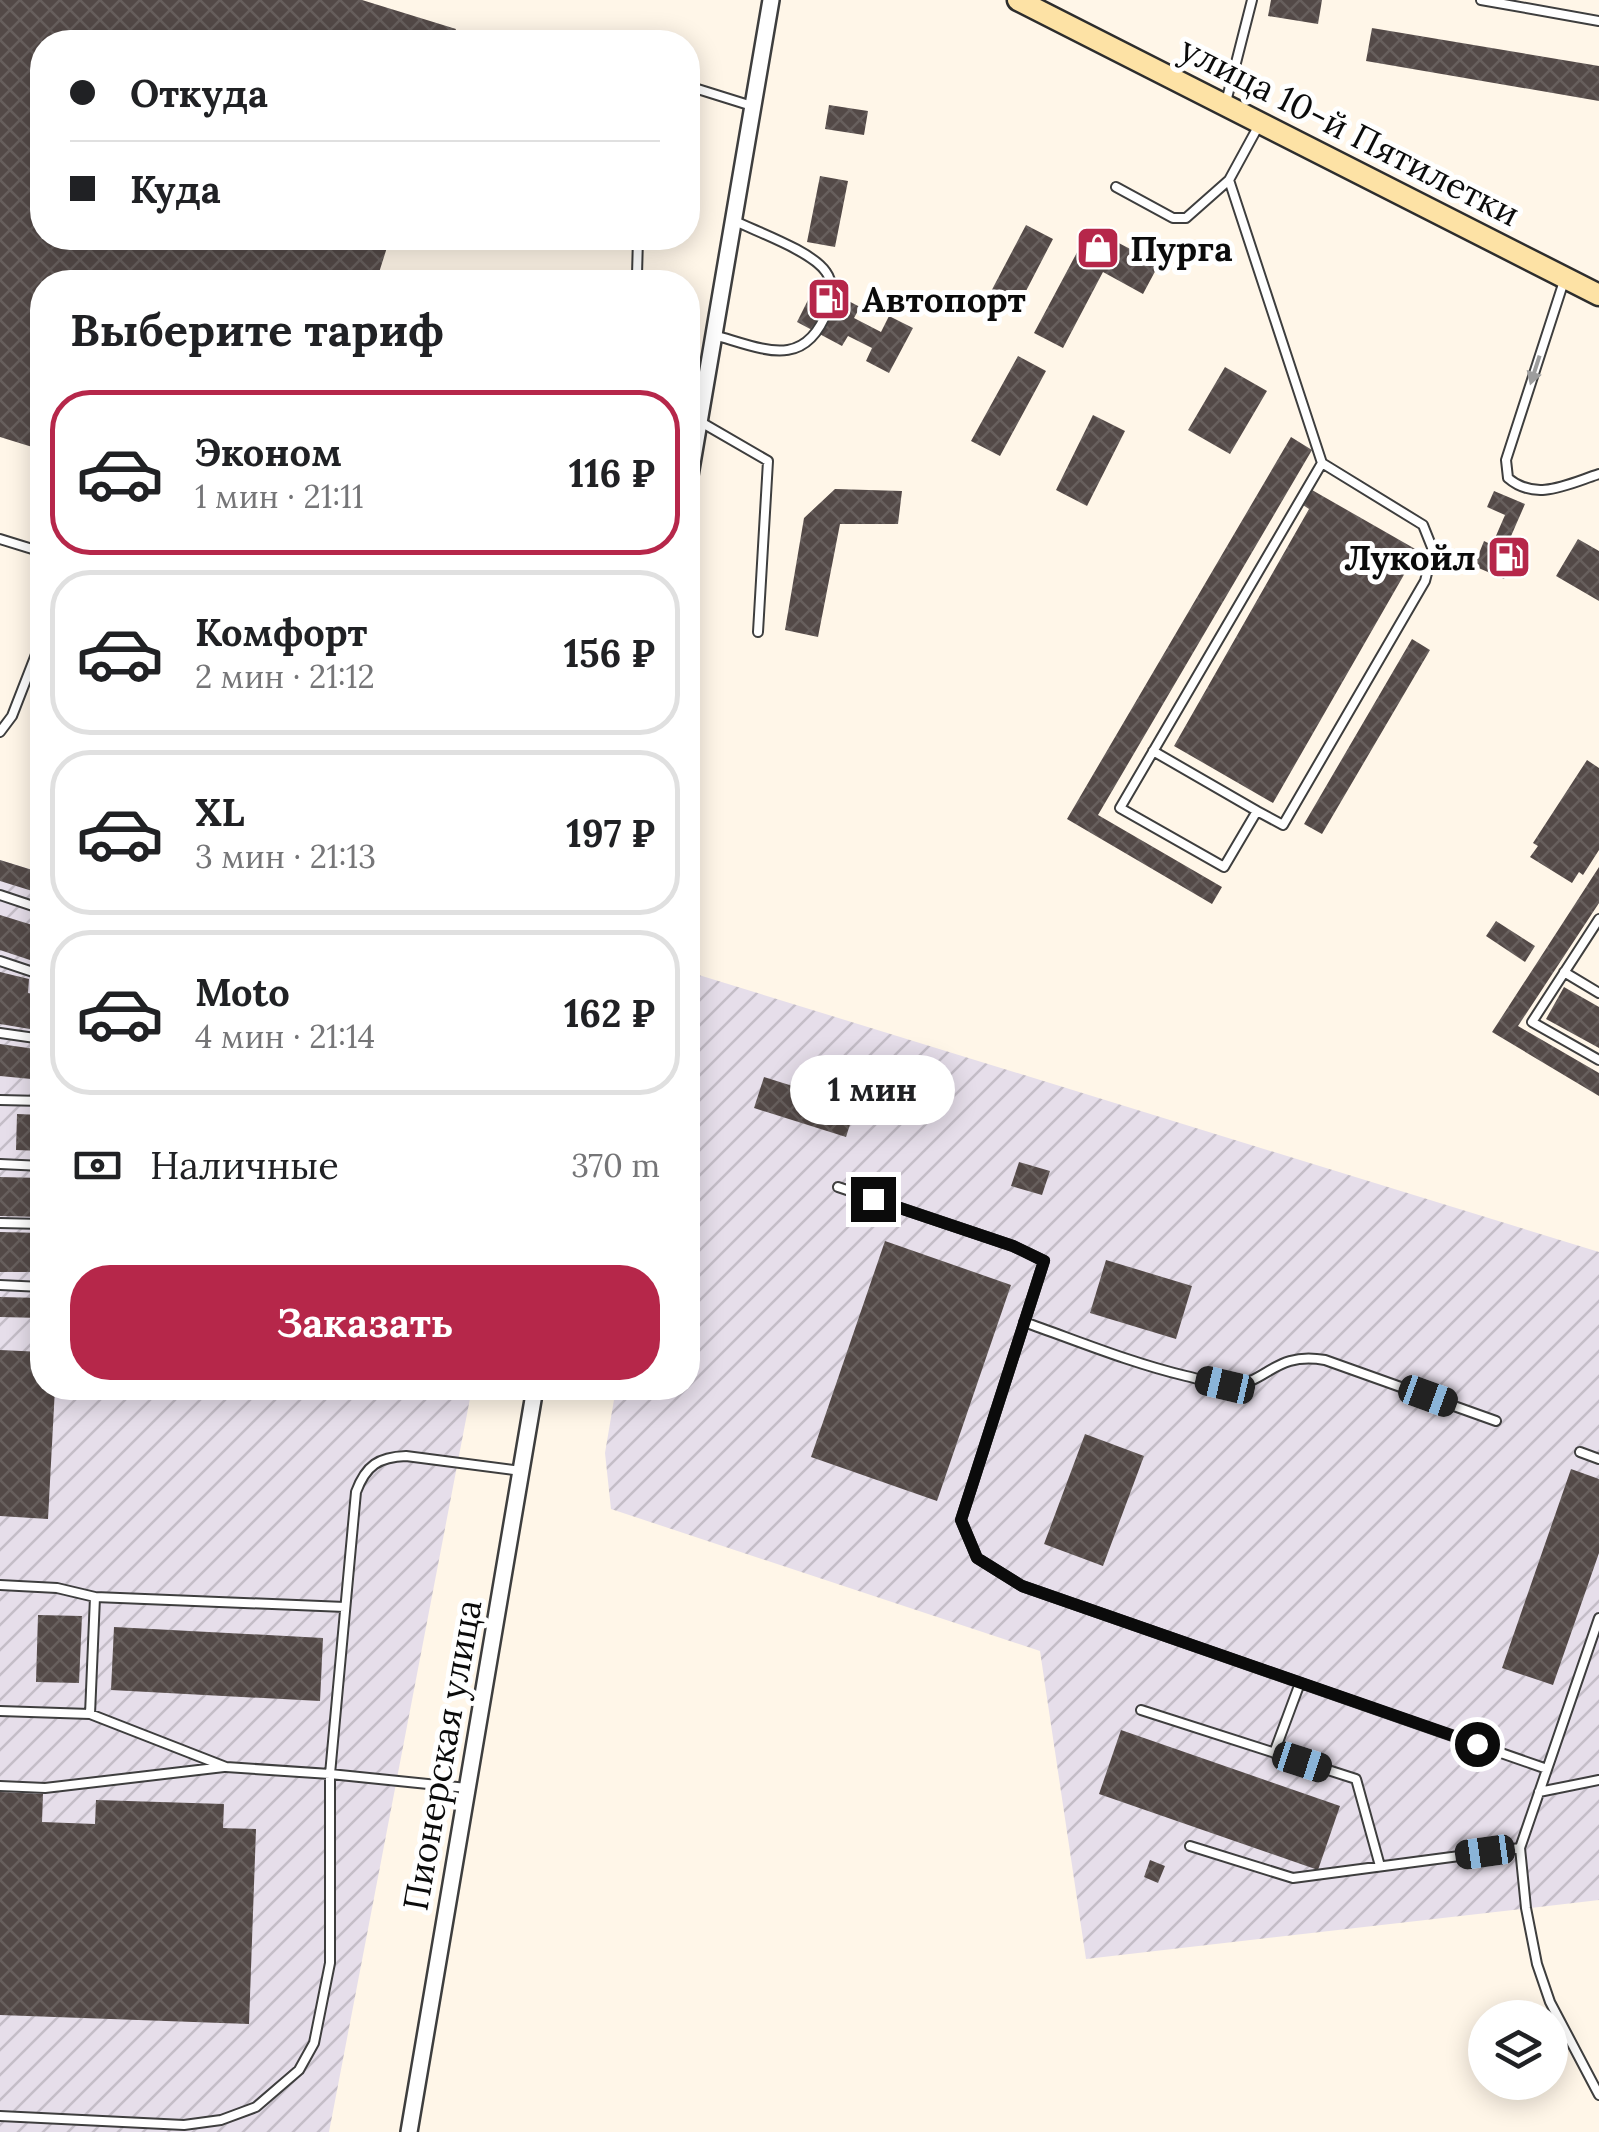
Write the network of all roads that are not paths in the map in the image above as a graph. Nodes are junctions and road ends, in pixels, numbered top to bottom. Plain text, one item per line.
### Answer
1 (770, 0) edge
2 (1018, 0) edge
3 (1252, 0) edge
4 (1482, 0) edge
5 (1552, 0) edge
6 (1550, 12) junction
7 (1599, 21) edge
8 (700, 90) edge
9 (1225, 103) junction
10 (752, 106) junction
11 (1261, 121) junction
12 (1229, 180) junction
13 (1116, 187) dead end
14 (733, 220) junction
15 (1565, 277) junction
16 (1599, 296) edge
17 (714, 335) junction
18 (700, 415) edge
19 (700, 422) edge
20 (1322, 463) junction
21 (1599, 474) edge
22 (0, 539) edge
23 (30, 548) edge
24 (758, 632) dead end
25 (30, 670) edge
26 (0, 732) edge
27 (1153, 752) junction
28 (1256, 810) junction
29 (0, 895) edge
30 (30, 906) edge
31 (1599, 919) edge
32 (0, 961) edge
33 (30, 971) edge
34 (1564, 972) junction
35 (1599, 993) edge
36 (0, 1033) edge
37 (30, 1037) edge
38 (1599, 1060) edge
39 (0, 1100) edge
40 (30, 1101) edge
41 (0, 1164) edge
42 (30, 1165) edge
43 (838, 1187) dead end
44 (0, 1223) edge
45 (30, 1224) edge
46 (0, 1285) edge
47 (30, 1286) edge
48 (1024, 1322) junction
49 (532, 1400) edge
50 (1496, 1420) dead end
51 (1580, 1452) dead end
52 (1599, 1459) edge
53 (520, 1471) junction
54 (0, 1585) edge
55 (95, 1597) junction
56 (345, 1606) junction
57 (1599, 1618) edge
58 (1300, 1683) junction
59 (0, 1710) edge
60 (1141, 1710) dead end
61 (90, 1714) junction
62 (1274, 1753) junction
63 (226, 1767) junction
64 (1547, 1769) junction
65 (330, 1774) junction
66 (1599, 1780) edge
67 (0, 1786) edge
68 (467, 1788) junction
69 (1539, 1792) junction
70 (1190, 1846) dead end
71 (1520, 1848) junction
72 (1380, 1866) junction
73 (1599, 2095) edge
74 (0, 2116) edge
75 (409, 2132) edge

1 - 10 street
2 - 9 main road, улица 10-й Пятилетки
3 - 9 lane
4 - 6 lane
5 - 6 lane
6 - 7 lane
8 - 10 lane
9 - 11 main road, улица 10-й Пятилетки
10 - 14 street
11 - 12 lane
11 - 15 main road, улица 10-й Пятилетки
12 - 13 lane
12 - 20 lane
14 - 17 street
14 - 17 lane
15 - 16 main road, улица 10-й Пятилетки
15 -> 21 lane
17 - 18 street
19 - 24 lane
20 - 27 lane
20 - 28 lane
22 - 23 lane
25 - 26 lane
27 - 28 lane
27 - 28 lane
29 - 30 lane
31 - 34 lane
32 - 33 lane
34 - 35 lane
34 - 38 lane
36 - 37 lane
39 - 40 lane
41 - 42 lane
43 - 48 lane
44 - 45 lane
46 - 47 lane
48 - 50 lane
48 - 58 lane
49 - 53 street, Пионерская улица
51 - 52 lane
53 - 56 lane
53 - 68 street, Пионерская улица
54 - 55 lane
55 - 56 lane
55 - 61 lane
56 - 65 lane
57 - 64 lane
58 - 62 lane
58 - 64 lane
59 - 61 lane
60 - 62 lane
61 - 63 lane
62 - 72 lane
63 - 65 lane
63 - 67 lane
64 - 69 lane
65 - 68 lane
65 - 74 lane
66 - 69 lane
68 - 75 street, Пионерская улица
69 - 71 lane
70 - 72 lane
71 - 72 lane
71 - 73 lane

